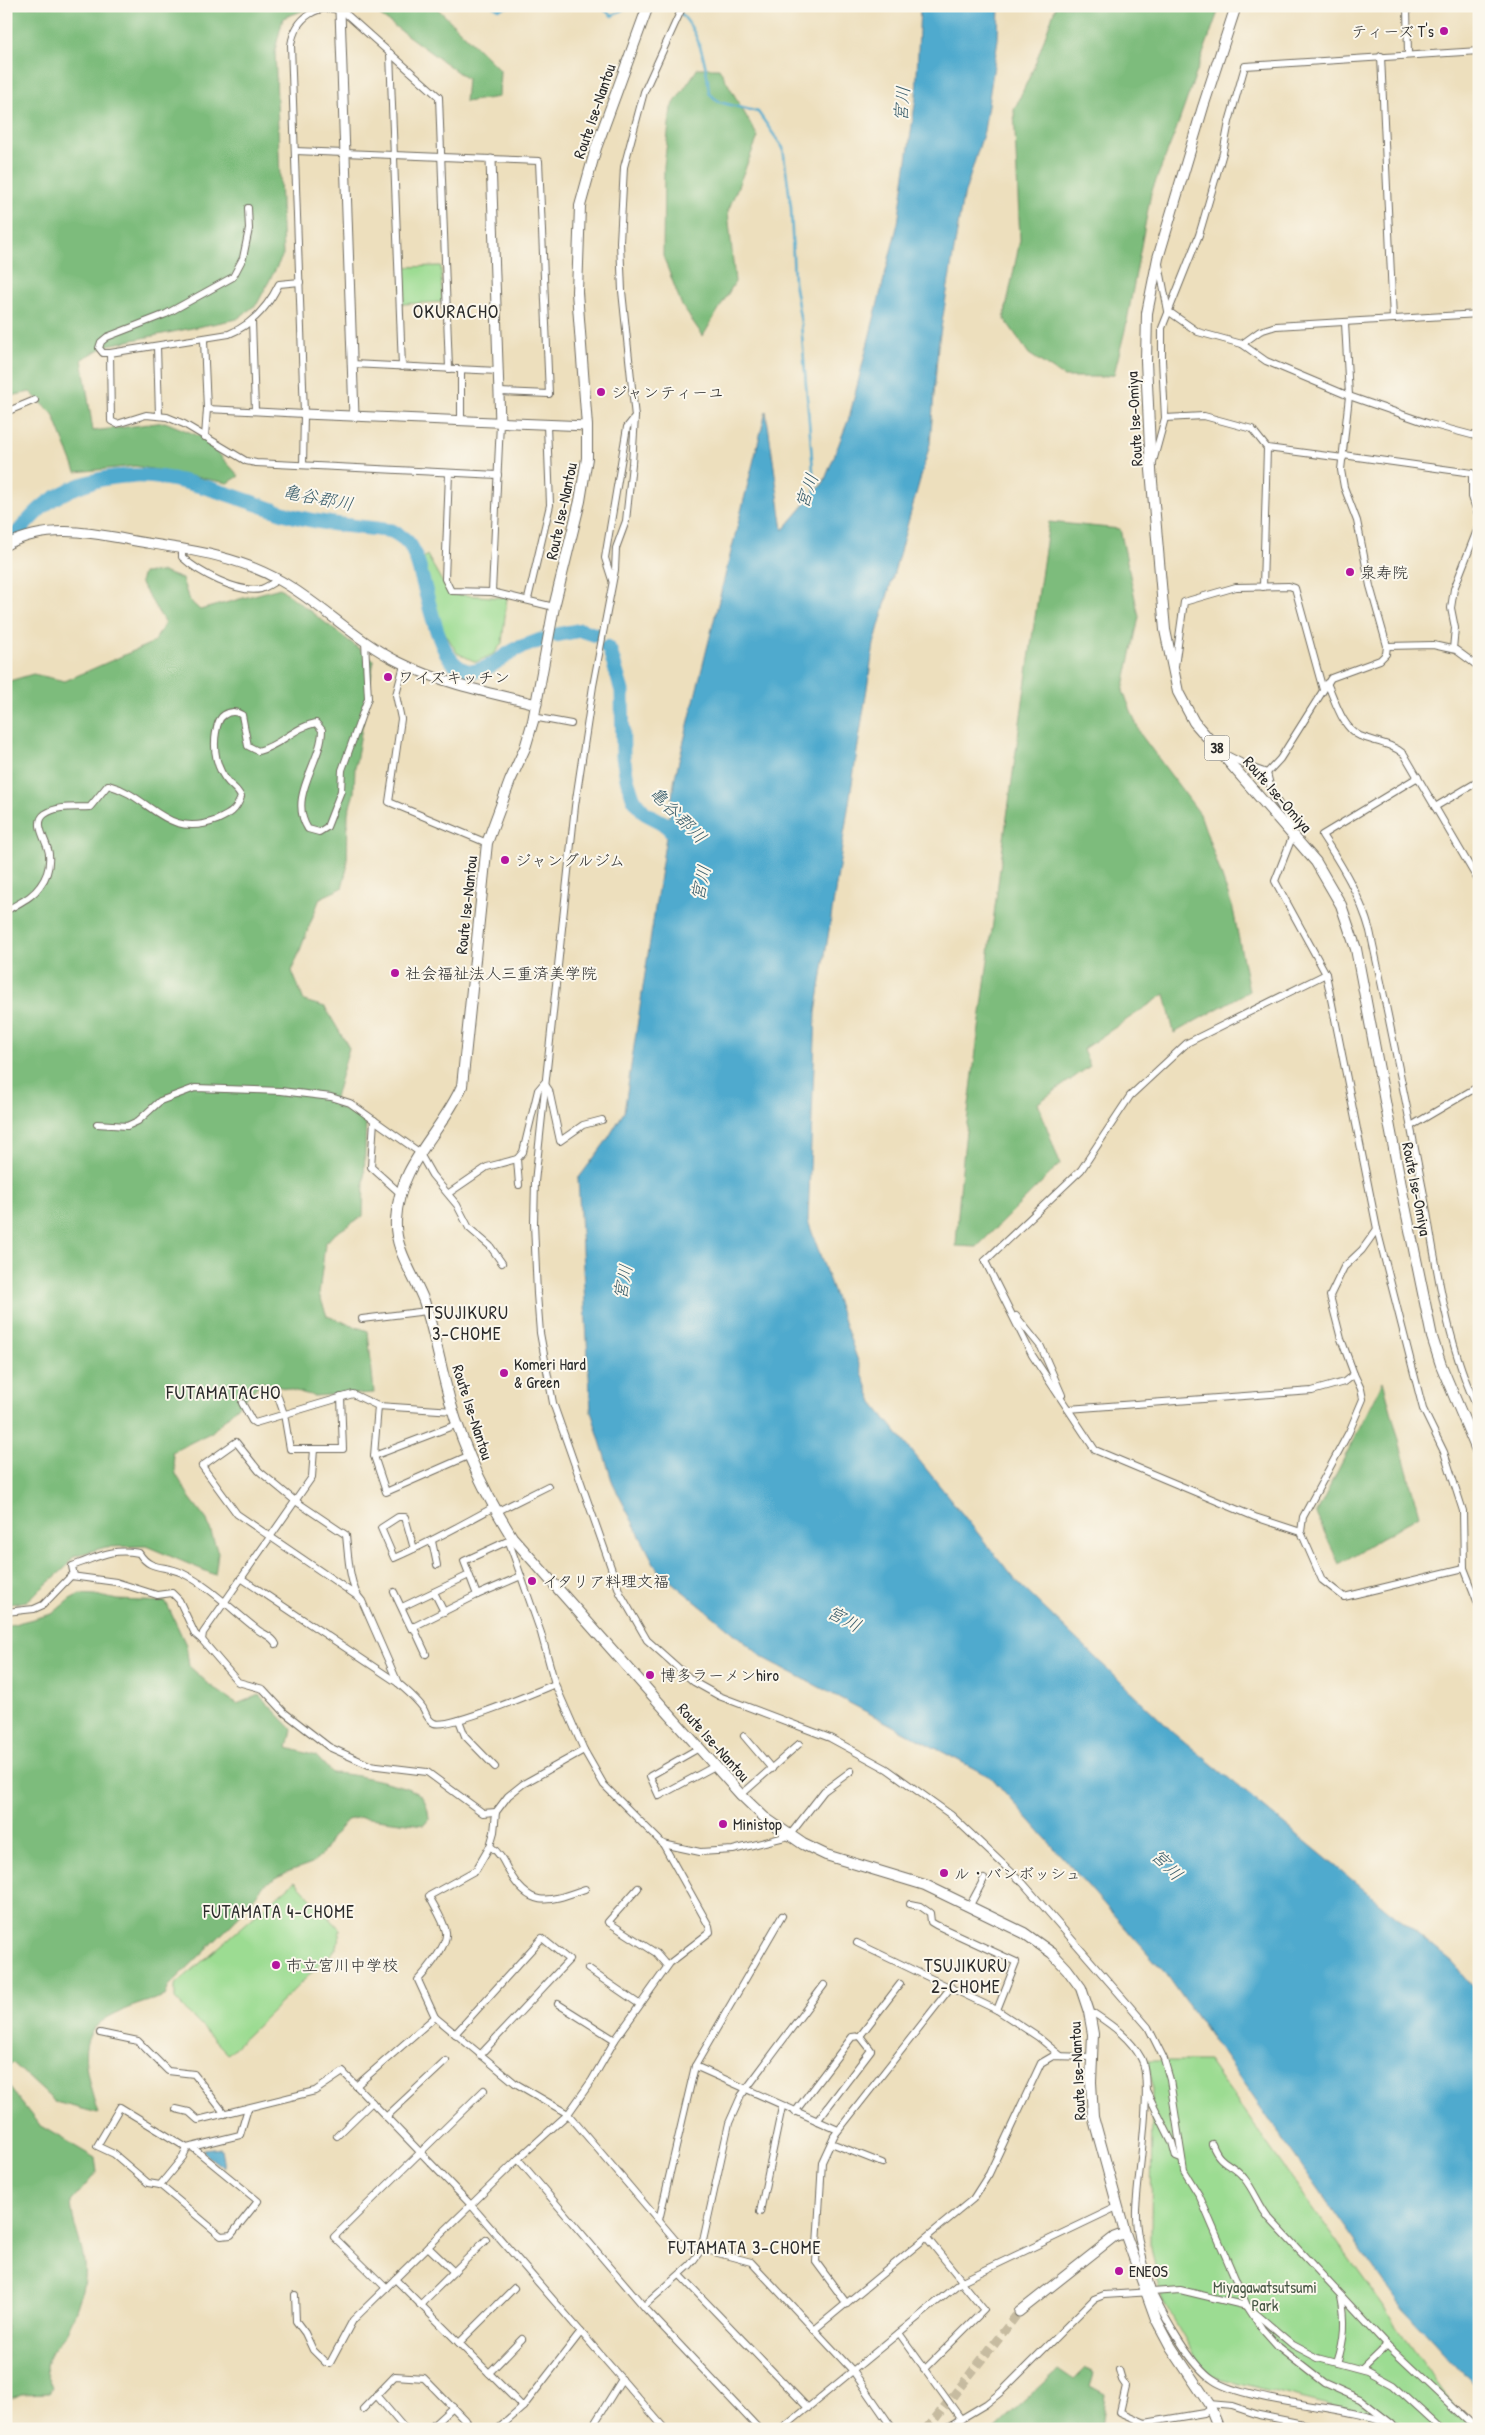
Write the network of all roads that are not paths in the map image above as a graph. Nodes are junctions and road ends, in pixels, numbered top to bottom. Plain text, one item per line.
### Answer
1 (648, 6) edge
2 (683, 6) edge
3 (1236, 6) edge
4 (1407, 6) edge
5 (340, 11) junction
6 (1479, 51) edge
7 (390, 53) junction
8 (1408, 55) junction
9 (1381, 56) junction
10 (295, 151) junction
11 (346, 153) junction
12 (393, 156) junction
13 (442, 158) junction
14 (491, 160) junction
15 (248, 208) dead end
16 (1158, 258) junction
17 (300, 282) junction
18 (1168, 311) junction
19 (1479, 314) edge
20 (1393, 319) junction
21 (252, 321) junction
22 (1345, 323) junction
23 (204, 340) junction
24 (1242, 344) junction
25 (156, 346) junction
26 (110, 353) junction
27 (352, 364) junction
28 (402, 367) junction
29 (449, 369) junction
30 (461, 370) junction
31 (498, 371) junction
32 (500, 392) junction
33 (1349, 396) junction
34 (35, 400) dead end
35 (207, 409) junction
36 (255, 411) junction
37 (6, 412) edge
38 (304, 414) junction
39 (159, 415) junction
40 (354, 416) junction
41 (635, 417) junction
42 (1165, 418) junction
43 (461, 422) junction
44 (500, 423) junction
45 (547, 425) junction
46 (587, 426) junction
47 (205, 437) junction
48 (1479, 437) edge
49 (1268, 448) junction
50 (1343, 456) junction
51 (302, 465) junction
52 (1151, 470) junction
53 (449, 473) junction
54 (1476, 473) edge
55 (498, 475) junction
56 (1479, 518) edge
57 (1479, 525) edge
58 (6, 545) edge
59 (182, 548) junction
60 (279, 579) junction
61 (612, 582) junction
62 (1264, 587) junction
63 (492, 592) junction
64 (528, 599) junction
65 (554, 607) junction
66 (365, 642) junction
67 (1387, 646) junction
68 (1452, 650) junction
69 (404, 665) junction
70 (1479, 667) edge
71 (1173, 678) junction
72 (1327, 683) junction
73 (1323, 690) junction
74 (537, 704) junction
75 (534, 717) junction
76 (571, 724) dead end
77 (1221, 752) junction
78 (1267, 773) junction
79 (1418, 777) junction
80 (1479, 781) edge
81 (1435, 807) junction
82 (1293, 835) junction
83 (487, 843) junction
84 (1479, 882) edge
85 (6, 911) edge
86 (1326, 974) junction
87 (544, 1083) junction
88 (1479, 1086) edge
89 (374, 1120) junction
90 (602, 1120) dead end
91 (96, 1124) dead end
92 (1411, 1126) junction
93 (419, 1152) junction
94 (517, 1159) junction
95 (519, 1184) dead end
96 (449, 1193) junction
97 (402, 1194) junction
98 (1377, 1229) junction
99 (502, 1263) dead end
100 (1007, 1304) junction
101 (427, 1310) junction
102 (362, 1319) dead end
103 (1354, 1374) junction
104 (276, 1391) dead end
105 (341, 1397) junction
106 (242, 1403) dead end
107 (378, 1406) junction
108 (1068, 1410) junction
109 (454, 1411) junction
110 (1479, 1411) edge
111 (284, 1414) junction
112 (458, 1424) junction
113 (314, 1449) junction
114 (1479, 1455) edge
115 (374, 1456) junction
116 (468, 1456) junction
117 (548, 1486) dead end
118 (294, 1500) junction
119 (495, 1510) junction
120 (1301, 1532) junction
121 (270, 1536) junction
122 (511, 1540) junction
123 (432, 1541) junction
124 (414, 1549) junction
125 (437, 1565) dead end
126 (1464, 1568) junction
127 (470, 1575) junction
128 (74, 1576) junction
129 (521, 1576) junction
130 (242, 1578) junction
131 (394, 1592) dead end
132 (434, 1592) junction
133 (477, 1595) junction
134 (357, 1596) junction
135 (226, 1601) junction
136 (1479, 1606) edge
137 (402, 1607) junction
138 (6, 1612) edge
139 (444, 1612) junction
140 (414, 1626) junction
141 (202, 1640) junction
142 (276, 1644) dead end
143 (426, 1654) dead end
144 (398, 1683) junction
145 (555, 1684) junction
146 (459, 1720) junction
147 (744, 1736) dead end
148 (799, 1744) dead end
149 (699, 1748) junction
150 (584, 1750) junction
151 (715, 1766) junction
152 (495, 1767) dead end
153 (772, 1769) junction
154 (851, 1771) dead end
155 (741, 1795) junction
156 (496, 1812) junction
157 (789, 1836) junction
158 (663, 1844) junction
159 (490, 1846) junction
160 (984, 1879) dead end
161 (638, 1888) dead end
162 (586, 1889) dead end
163 (910, 1904) dead end
164 (969, 1907) junction
165 (782, 1916) dead end
166 (857, 1943) dead end
167 (668, 1966) junction
168 (588, 1969) dead end
169 (900, 1984) dead end
170 (824, 1985) dead end
171 (951, 1987) junction
172 (558, 2004) dead end
173 (639, 2004) junction
174 (997, 2010) junction
175 (1095, 2014) dead end
176 (435, 2017) junction
177 (100, 2033) dead end
178 (455, 2034) junction
179 (860, 2036) junction
180 (615, 2040) junction
181 (480, 2055) junction
182 (1060, 2056) junction
183 (1092, 2057) junction
184 (446, 2061) dead end
185 (695, 2066) junction
186 (356, 2086) junction
187 (1145, 2089) junction
188 (484, 2090) dead end
189 (746, 2090) junction
190 (372, 2102) junction
191 (782, 2107) junction
192 (248, 2108) junction
193 (176, 2109) dead end
194 (795, 2112) junction
195 (225, 2114) junction
196 (568, 2114) junction
197 (386, 2117) junction
198 (817, 2121) junction
199 (838, 2130) junction
200 (337, 2136) dead end
201 (831, 2143) junction
202 (1212, 2144) dead end
203 (190, 2147) junction
204 (420, 2151) junction
205 (518, 2158) junction
206 (1182, 2160) junction
207 (882, 2162) dead end
208 (160, 2185) junction
209 (471, 2205) junction
210 (1117, 2208) junction
211 (760, 2212) dead end
212 (659, 2220) junction
213 (1125, 2233) junction
214 (927, 2238) junction
215 (486, 2240) dead end
216 (428, 2247) junction
217 (702, 2250) junction
218 (454, 2272) junction
219 (680, 2275) junction
220 (395, 2279) junction
221 (961, 2282) junction
222 (386, 2288) junction
223 (514, 2288) dead end
224 (1149, 2292) junction
225 (295, 2295) dead end
226 (1341, 2295) junction
227 (420, 2304) junction
228 (847, 2304) junction
229 (644, 2306) junction
230 (1248, 2306) junction
231 (1020, 2312) tunnel mouth
232 (814, 2330) junction
233 (581, 2332) junction
234 (899, 2333) junction
235 (522, 2339) dead end
236 (458, 2343) junction
237 (1387, 2345) junction
238 (1337, 2363) junction
239 (1362, 2369) junction
240 (924, 2370) junction
241 (1120, 2370) dead end
242 (853, 2371) junction
243 (489, 2374) junction
244 (622, 2379) junction
245 (376, 2395) junction
246 (1210, 2406) junction
247 (453, 2407) junction
248 (523, 2407) junction
249 (808, 2408) junction
250 (363, 2409) dead end
251 (961, 2420) junction
252 (1139, 2421) junction
253 (1394, 2426) edge
254 (661, 2427) edge
255 (405, 2429) edge
256 (430, 2429) edge
257 (470, 2429) edge
258 (498, 2429) edge
259 (591, 2429) edge
260 (759, 2429) edge
261 (782, 2429) edge
262 (893, 2429) edge
263 (944, 2429) edge
264 (1136, 2429) edge
265 (1219, 2429) edge
266 (1328, 2429) edge
267 (1440, 2429) edge
268 (1476, 2429) edge

1 - 46 main road, Route Ise-Nantou
2 - 41 street
3 - 16 main road, Route Ise-Omiya / 38
4 - 8 street
5 - 7 street
5 - 10 street
5 - 11 street
6 - 8 street
7 - 12 street
7 - 13 street
8 - 9 street
9 - 18 street
9 - 20 street
10 - 11 street
10 - 17 street
11 - 12 street
11 - 27 street
12 - 13 street
12 - 28 street
13 - 14 street
13 - 29 street
14 - 31 street
14 - 32 street
15 - 26 street
16 - 18 street
16 - 52 main road, Route Ise-Omiya / 38
17 - 21 street
17 - 38 street
18 - 24 street
18 - 42 street
19 - 20 street
20 - 22 street
21 - 23 street
21 - 36 street
22 - 24 street
22 - 33 street
23 - 25 street
23 - 35 street
24 - 33 street
25 - 26 street
25 - 39 street
26 - 39 street
27 - 28 street
27 - 40 street
28 - 29 street
29 - 30 street
30 - 31 street
30 - 43 street
31 - 32 street
32 - 44 street
33 - 48 street
33 - 50 street
34 - 37 street
35 - 36 street
35 - 47 street
36 - 38 street
38 - 40 street
38 - 51 street
39 - 47 street
40 - 43 street
41 - 61 street
41 - 61 street
42 - 49 street
42 - 52 street
43 - 44 street
44 - 45 street
44 - 55 street
45 - 46 street
45 - 64 street
46 - 65 main road, Route Ise-Nantou
47 - 51 street
49 - 50 street
49 - 62 street
50 - 54 street
50 - 67 street
51 - 53 street
52 - 71 main road, Route Ise-Omiya / 38
53 - 55 street
53 - 63 street
54 - 56 street
55 - 63 street
57 - 68 street
58 - 59 street
59 - 60 street
59 - 60 street
60 - 66 street
61 - 87 street
62 - 71 street
62 - 73 street
63 - 64 street
64 - 65 street
65 - 74 main road, Route Ise-Nantou
66 - 69 street
66 - 85 street
67 - 68 street
67 - 72 street
68 - 70 street
69 - 74 street
69 - 83 street
71 - 77 main road, Route Ise-Omiya / 38
72 - 73 street
72 - 79 street
73 - 78 street
74 - 75 main road, Route Ise-Nantou
75 - 76 street
75 - 83 main road, Route Ise-Nantou
77 - 78 street
77 - 82 main road, Route Ise-Omiya / 38
78 - 82 street
79 - 81 street
79 - 92 street
80 - 81 street
81 - 84 street
82 - 86 street
82 - 114 main road, Route Ise-Omiya / 38
83 - 93 main road, Route Ise-Nantou
86 - 98 street
86 - 100 street
87 - 90 street
87 - 94 street
87 - 206 street
88 - 92 street
89 - 91 street
89 - 93 street
89 - 97 street
92 - 110 street
93 - 96 street
93 - 97 main road, Route Ise-Nantou
94 - 95 street
94 - 96 street
96 - 99 street
97 - 101 main road, Route Ise-Nantou
98 - 103 street
98 - 126 street
100 - 108 street
100 - 108 street
101 - 102 street
101 - 109 main road, Route Ise-Nantou
103 - 108 street
103 - 120 street
104 - 111 street
105 - 107 street
105 - 111 street
105 - 113 street
106 - 111 street
107 - 109 street
107 - 115 street
108 - 120 street
109 - 112 main road, Route Ise-Nantou
111 - 113 street
112 - 115 street
112 - 116 main road, Route Ise-Nantou
113 - 118 street
115 - 116 street
116 - 119 main road, Route Ise-Nantou
117 - 119 street
118 - 121 street
118 - 121 street
118 - 134 street
119 - 122 main road, Route Ise-Nantou
119 - 123 street
120 - 126 street
121 - 130 street
121 - 134 street
122 - 127 street
122 - 129 street
122 - 149 main road, Route Ise-Nantou
123 - 124 street
123 - 125 street
124 - 124 street
126 - 136 street
127 - 132 street
127 - 133 street
128 - 135 street
128 - 138 street
128 - 141 street
129 - 133 street
129 - 145 street
130 - 135 street
130 - 144 street
131 - 137 street
132 - 137 street
132 - 139 street
133 - 139 street
134 - 144 street
135 - 141 street
135 - 142 street
137 - 140 street
139 - 140 street
140 - 143 street
141 - 156 street
144 - 146 street
145 - 146 street
145 - 150 street
146 - 152 street
147 - 153 street
148 - 153 street
149 - 151 main road, Route Ise-Nantou
149 - 151 street
150 - 156 street
150 - 158 street
151 - 155 main road, Route Ise-Nantou
153 - 155 street
154 - 157 street
155 - 157 main road, Route Ise-Nantou
156 - 159 street
157 - 158 street
157 - 164 main road, Route Ise-Nantou
158 - 167 street
159 - 162 street
159 - 176 street
160 - 164 street
161 - 167 street
163 - 174 street
164 - 183 main road, Route Ise-Nantou
165 - 185 street
166 - 171 street
167 - 173 street
168 - 173 street
169 - 179 street
170 - 189 street
171 - 174 street
171 - 199 street
172 - 180 street
173 - 180 street
174 - 182 street
175 - 187 street
176 - 178 street
176 - 186 street
177 - 195 street
178 - 181 street
178 - 181 street
179 - 194 street
179 - 198 street
180 - 196 street
181 - 196 street
182 - 183 street
182 - 214 street
183 - 210 main road, Route Ise-Nantou
184 - 197 street
185 - 189 street
185 - 212 street
186 - 190 street
186 - 192 street
187 - 206 street
187 - 224 street
188 - 204 street
189 - 191 street
189 - 217 street
190 - 197 street
190 - 200 street
191 - 194 street
191 - 211 street
192 - 195 street
192 - 203 street
193 - 195 street
194 - 198 street
196 - 205 street
196 - 212 street
197 - 204 street
198 - 199 street
199 - 201 street
201 - 207 street
201 - 228 street
202 - 226 street
203 - 208 street
203 - 208 street
203 - 208 street
204 - 209 street
204 - 222 street
205 - 209 street
205 - 229 street
206 - 230 street
209 - 216 street
209 - 233 street
210 - 213 main road, Route Ise-Nantou
210 - 221 street
212 - 217 street
213 - 224 main road, Route Ise-Nantou
213 - 231 street
214 - 221 street
214 - 228 street
215 - 218 street
216 - 218 street
216 - 220 street
217 - 219 street
217 - 232 street
218 - 227 street
219 - 229 street
219 - 249 street
220 - 222 street
220 - 227 street
221 - 234 street
221 - 240 street
222 - 225 street
223 - 236 street
224 - 230 street
224 - 246 main road, Route Ise-Nantou
224 - 251 street
224 - 253 street
226 - 237 street
226 - 238 street
227 - 236 street
228 - 232 street
229 - 260 street
230 - 238 street
230 - 253 street
232 - 242 street
233 - 244 street
233 - 248 street
234 - 240 street
234 - 242 street
235 - 243 street
236 - 243 street
237 - 239 street
237 - 268 street
238 - 239 street
239 - 267 street
240 - 251 street
241 - 252 street
242 - 249 street
242 - 262 street
243 - 248 street
244 - 254 street
244 - 259 street
245 - 247 street
245 - 250 street
245 - 255 street
246 - 252 street
246 - 265 main road, Route Ise-Nantou
246 - 266 street
247 - 256 street
247 - 257 street
248 - 258 street
249 - 261 street
251 - 263 street
252 - 264 street

